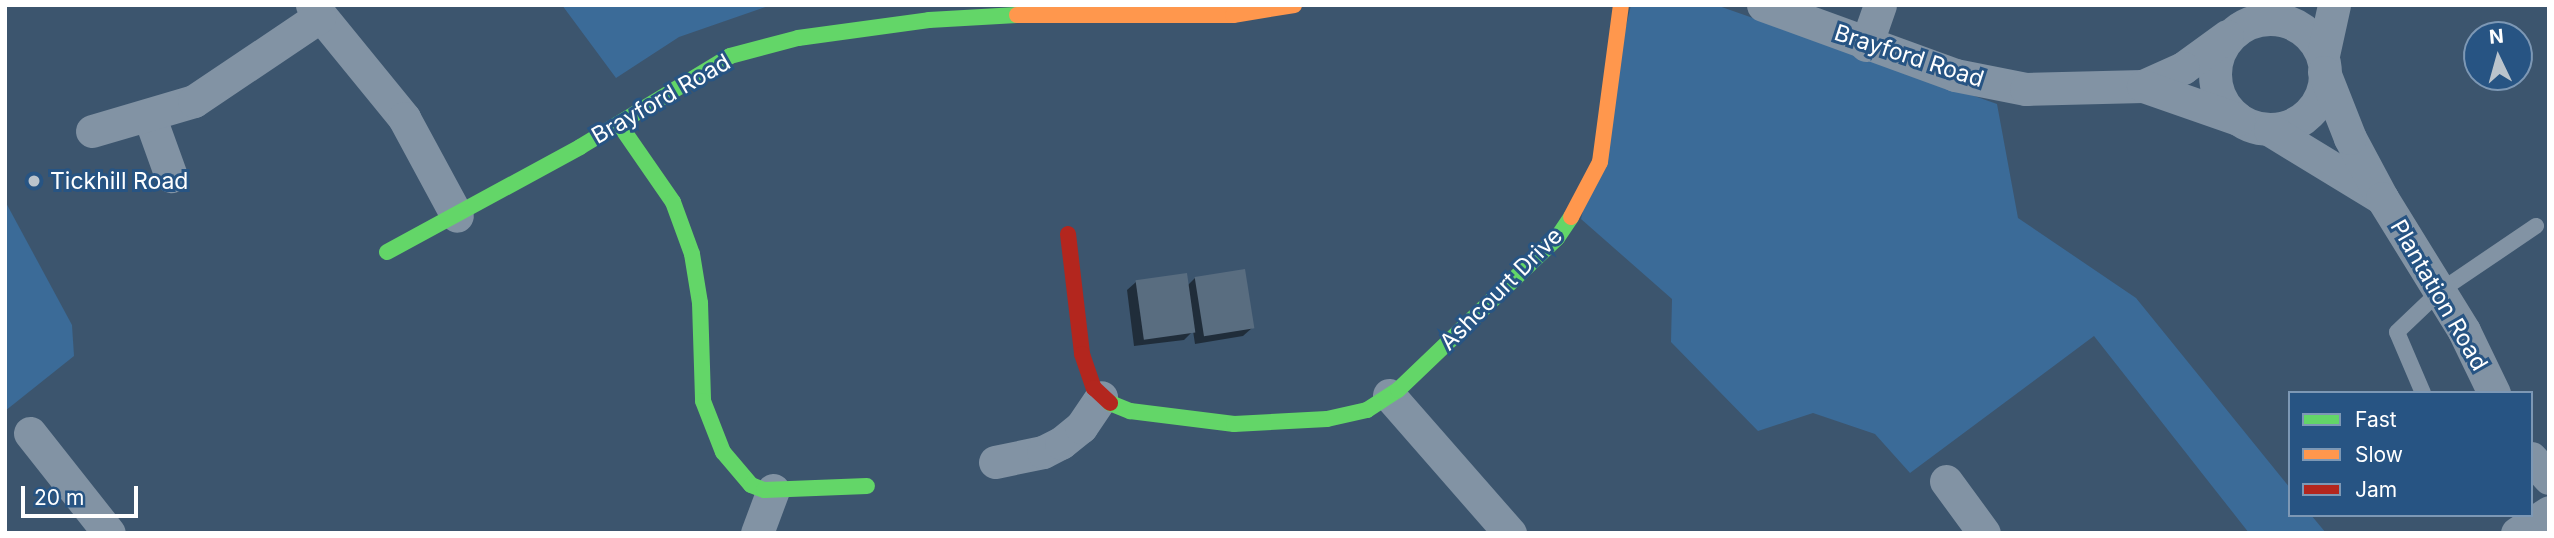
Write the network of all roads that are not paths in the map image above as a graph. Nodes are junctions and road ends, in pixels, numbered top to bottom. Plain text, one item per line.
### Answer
1 (1294, 5) edge
2 (1621, 5) edge
3 (1763, 5) edge
4 (1880, 5) edge
5 (2282, 5) edge
6 (2334, 5) edge
7 (987, 10) edge
8 (315, 11) edge
9 (2238, 29) junction
10 (1866, 45) junction
11 (2323, 64) junction
12 (2143, 86) junction
13 (149, 115) junction
14 (619, 124) junction
15 (2255, 125) junction
16 (92, 131) dead end
17 (171, 176) dead end
18 (2382, 198) junction
19 (457, 216) junction
20 (2536, 226) dead end
21 (1068, 234) dead end
22 (387, 252) dead end
23 (2440, 291) junction
24 (2422, 391) edge
25 (2493, 391) edge
26 (1389, 395) junction
27 (1101, 397) junction
28 (45, 439) dead end
29 (2533, 460) edge
30 (995, 461) dead end
31 (2549, 478) edge
32 (1946, 481) dead end
33 (867, 486) dead end
34 (773, 490) junction
35 (2549, 512) edge
36 (1492, 527) edge
37 (1982, 532) edge
38 (109, 533) edge
39 (757, 533) edge
40 (2516, 533) edge

1 - 7 street, Brayford Road
2 - 26 street, Ashcourt Drive
3 - 10 street, Brayford Road
4 - 10 street
5 - 9 street, Brayford Road
6 - 11 street
7 - 14 street, Brayford Road
8 - 13 street
8 - 19 street
9 - 11 street
9 - 12 street, Brayford Road
9 - 15 street
10 - 12 street, Brayford Road
11 - 15 street
11 - 18 street, Plantation Road
12 - 15 street, Brayford Road
13 - 16 street
13 - 17 street
14 - 19 street, Brayford Road
14 - 34 street
15 - 18 street, Plantation Road
18 - 23 street, Plantation Road
19 - 22 street, Brayford Road
20 - 23 lane
21 - 27 street
23 - 24 lane
23 - 25 street, Plantation Road
26 - 27 street, Ashcourt Drive
26 - 36 street
27 - 30 street
28 - 38 street
29 - 31 street
32 - 37 street
33 - 34 street
34 - 39 street
35 - 40 street

